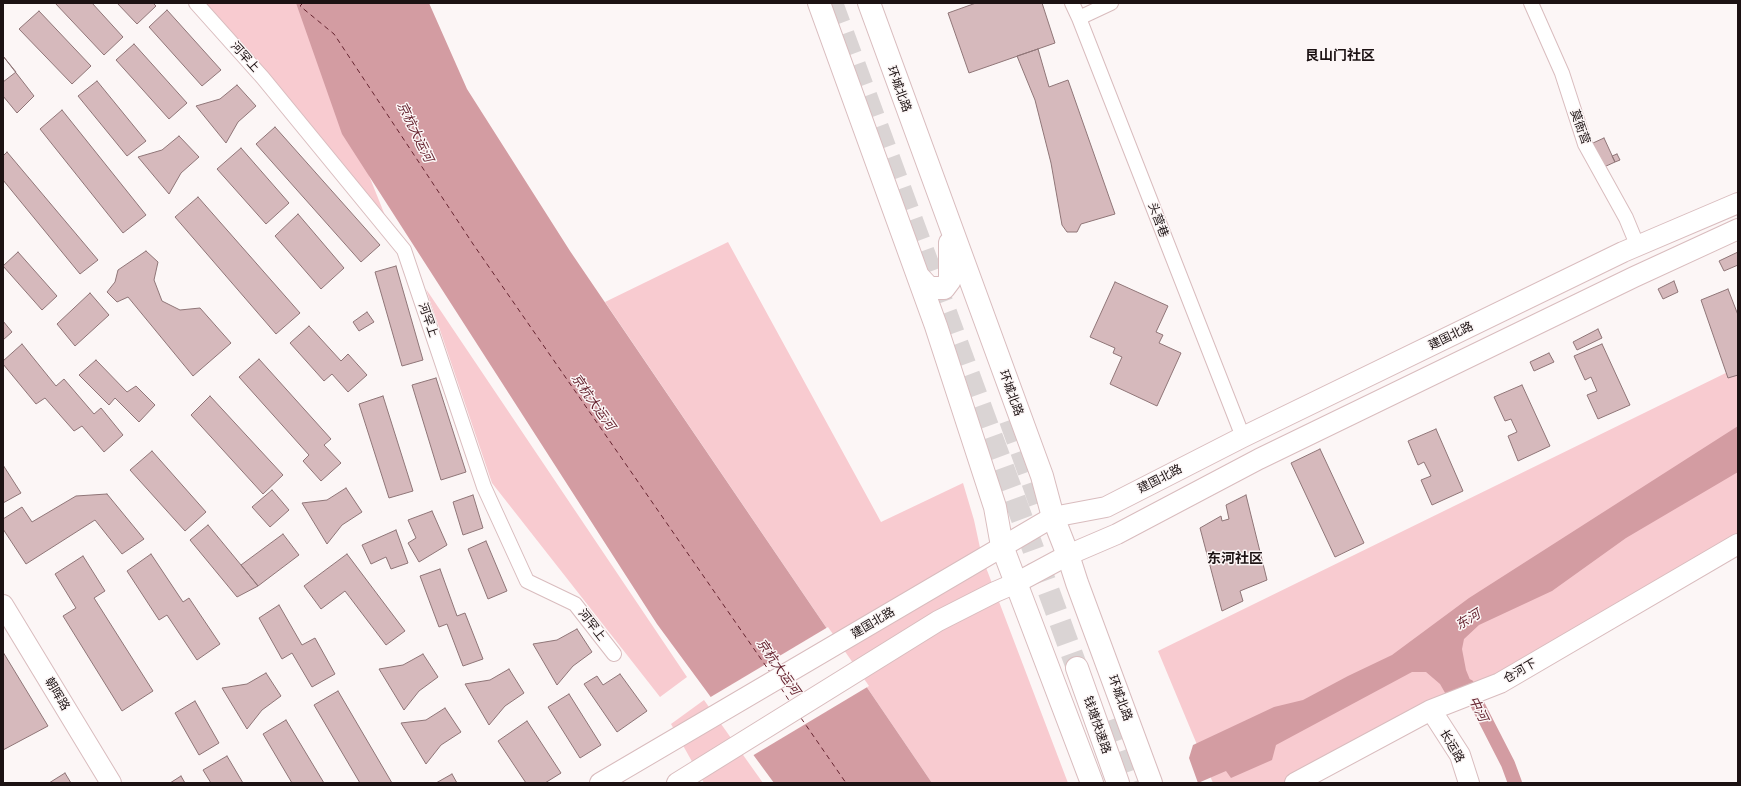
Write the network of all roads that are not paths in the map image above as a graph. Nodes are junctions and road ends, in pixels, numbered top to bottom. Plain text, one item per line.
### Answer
1 (196, 3) edge
2 (819, 3) edge
3 (869, 3) edge
4 (1072, 3) edge
5 (1111, 3) edge
6 (1531, 3) edge
7 (1079, 18) junction
8 (1738, 203) edge
9 (950, 226) junction
10 (1738, 229) edge
11 (1638, 247) junction
12 (918, 276) junction
13 (1243, 437) junction
14 (1053, 517) junction
15 (1738, 544) edge
16 (1002, 546) junction
17 (1068, 555) junction
18 (1016, 583) junction
19 (3, 605) edge
20 (614, 654) dead end
21 (1077, 668) tunnel mouth
22 (1439, 707) junction
23 (111, 783) edge
24 (600, 783) edge
25 (677, 783) edge
26 (1092, 783) edge
27 (1118, 783) edge
28 (1151, 783) edge
29 (1295, 783) edge
30 (1469, 783) edge

1 - 20 street, 河罕上
2 - 12 main road
3 - 9 main road, 环城北路
4 - 7 street, 头营巷
5 - 7 street
6 - 11 street, 莫衙营
7 - 13 street, 头营巷
8 - 11 main road, 建国北路
9 - 12 main road
9 - 14 main road, 环城北路
10 - 17 main road
11 - 13 main road, 建国北路
12 - 16 main road
13 - 14 main road, 建国北路
14 - 16 main road, 建国北路
14 - 17 main road, 环城北路
15 - 22 main road, 仓河下
16 - 18 main road
16 - 24 main road, 建国北路
17 - 18 main road
17 - 28 main road, 环城北路
18 - 25 main road
18 - 26 main road
19 - 23 main road, 朝晖路
21 - 27 main road, 钱塘快速路
22 - 29 main road, 仓河下
22 - 30 main road, 长运路

